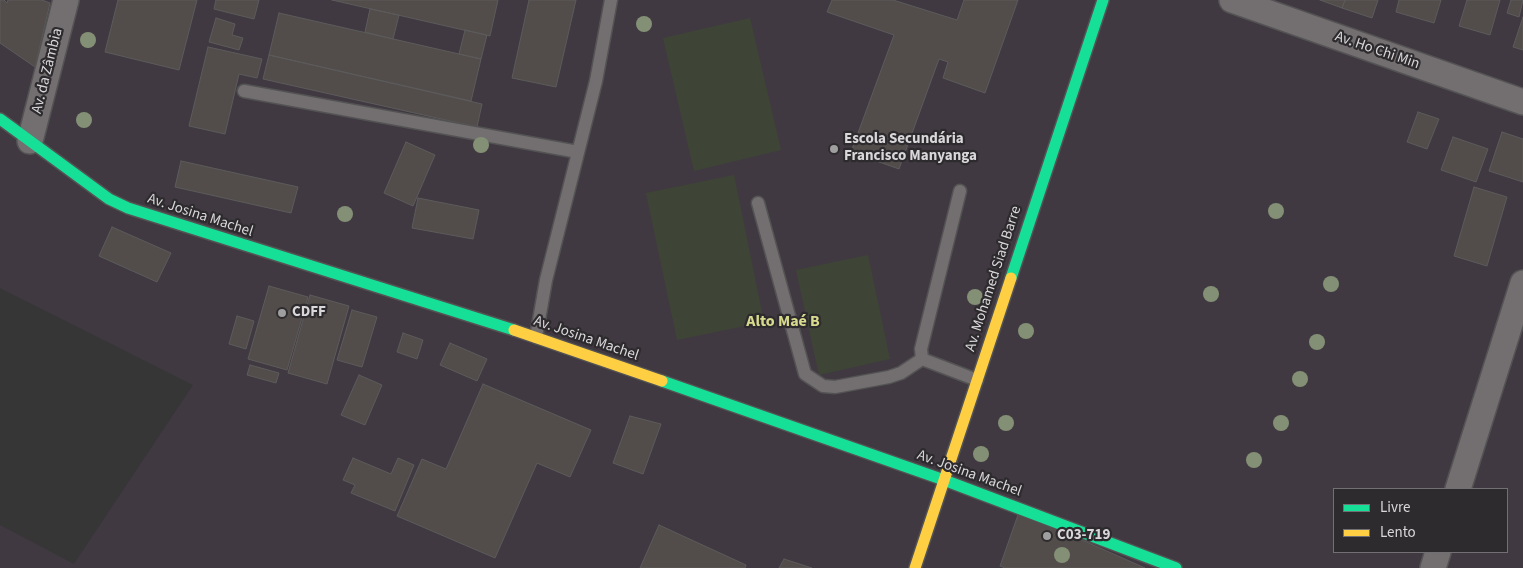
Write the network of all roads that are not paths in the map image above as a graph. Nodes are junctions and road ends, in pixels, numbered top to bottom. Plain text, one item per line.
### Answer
1 (66, 0) edge
2 (612, 0) edge
3 (1103, 0) edge
4 (1232, 0) edge
5 (244, 91) dead end
6 (1523, 102) edge
7 (0, 119) edge
8 (30, 141) junction
9 (578, 152) junction
10 (960, 191) dead end
11 (758, 203) dead end
12 (1523, 283) edge
13 (536, 337) junction
14 (922, 359) junction
15 (977, 380) junction
16 (944, 480) junction
17 (1458, 488) edge
18 (1438, 553) edge
19 (915, 568) edge
20 (1176, 568) edge
21 (1433, 568) edge

1 - 8 street, Av. da Zâmbia
2 - 9 lane
3 - 15 street, Av. Mohamed Siad Barre
4 - 6 street, Av. Ho Chi Min
5 - 9 lane
7 - 8 street, Av. Josina Machel
8 - 13 street, Av. Josina Machel
9 - 13 lane
10 - 14 lane
11 - 14 lane
12 - 17 street
13 - 16 street, Av. Josina Machel
14 - 15 lane
15 - 16 street, Av. Mohamed Siad Barre
16 - 19 street, Av. Mohamed Siad Barre
16 - 20 street, Av. Josina Machel
18 - 21 street

